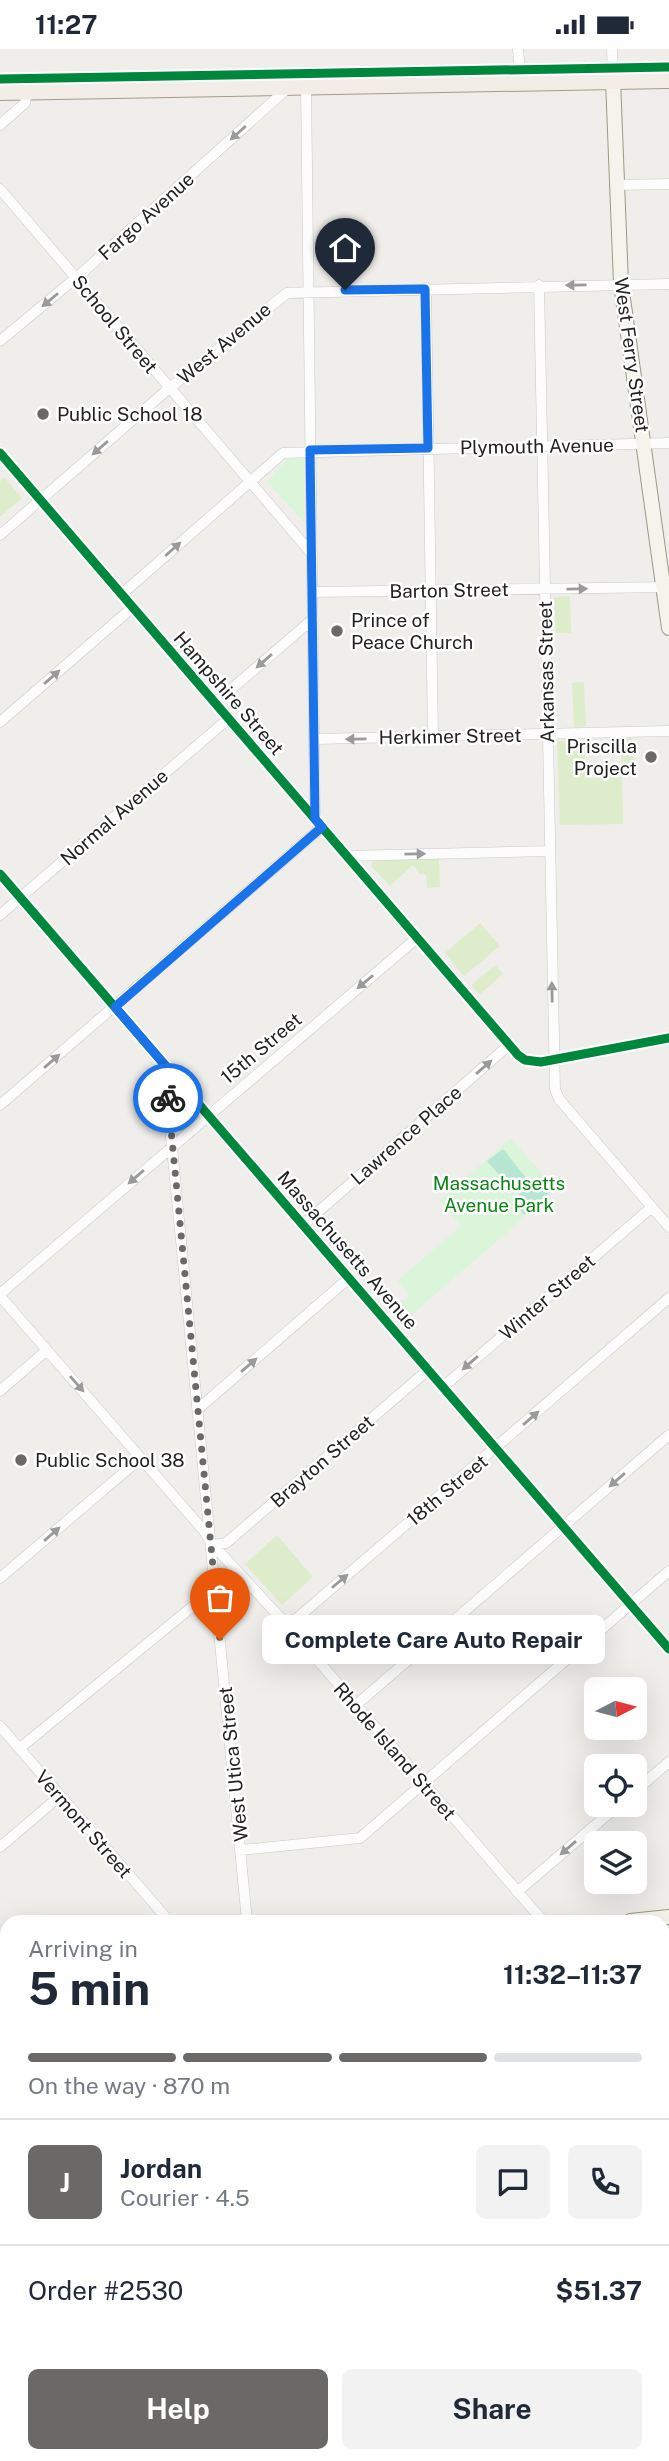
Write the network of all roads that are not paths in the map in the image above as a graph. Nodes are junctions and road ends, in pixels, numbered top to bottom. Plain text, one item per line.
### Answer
1 (518, 49) edge
2 (612, 49) edge
3 (613, 80) junction
4 (669, 80) edge
5 (521, 83) junction
6 (289, 87) junction
7 (306, 87) junction
8 (0, 92) edge
9 (27, 92) junction
10 (0, 125) edge
11 (669, 184) edge
12 (616, 185) junction
13 (0, 189) edge
14 (77, 277) junction
15 (621, 284) junction
16 (669, 284) edge
17 (538, 285) junction
18 (425, 289) junction
19 (308, 291) junction
20 (0, 341) edge
21 (170, 389) junction
22 (643, 443) junction
23 (669, 443) edge
24 (544, 446) junction
25 (428, 448) junction
26 (310, 450) junction
27 (0, 453) edge
28 (249, 481) junction
29 (40, 500) junction
30 (0, 535) edge
31 (312, 554) junction
32 (666, 587) edge
33 (544, 589) junction
34 (431, 590) junction
35 (313, 592) junction
36 (122, 594) junction
37 (133, 607) junction
38 (313, 619) junction
39 (669, 628) edge
40 (215, 703) junction
41 (229, 719) junction
42 (0, 722) edge
43 (669, 731) edge
44 (547, 734) junction
45 (433, 737) junction
46 (315, 739) junction
47 (318, 823) junction
48 (549, 851) junction
49 (347, 856) junction
50 (0, 874) edge
51 (20, 898) junction
52 (0, 915) edge
53 (417, 938) junction
54 (115, 1007) junction
55 (669, 1038) edge
56 (509, 1045) junction
57 (553, 1060) junction
58 (164, 1064) junction
59 (0, 1105) edge
60 (208, 1115) junction
61 (172, 1147) junction
62 (652, 1207) junction
63 (303, 1225) junction
64 (669, 1227) edge
65 (349, 1278) junction
66 (0, 1295) edge
67 (669, 1299) edge
68 (47, 1350) junction
69 (428, 1370) junction
70 (443, 1387) junction
71 (0, 1391) edge
72 (198, 1409) junction
73 (669, 1435) edge
74 (496, 1448) junction
75 (141, 1458) junction
76 (564, 1527) junction
77 (213, 1545) junction
78 (669, 1571) edge
79 (0, 1578) edge
80 (215, 1588) junction
81 (631, 1604) junction
82 (288, 1626) junction
83 (669, 1649) edge
84 (356, 1705) junction
85 (0, 1726) edge
86 (20, 1748) junction
87 (669, 1762) edge
88 (647, 1781) edge
89 (423, 1783) junction
90 (60, 1795) junction
91 (605, 1817) edge
92 (0, 1847) edge
93 (241, 1850) junction
94 (517, 1892) junction
95 (164, 1915) edge
96 (246, 1915) edge
97 (538, 1915) edge

1 - 5 street
2 - 3 street
3 - 4 main road
3 - 5 main road
3 - 12 street, West Ferry Street
5 - 7 main road
6 - 7 main road
6 - 9 main road
6 -> 14 street, Fargo Avenue
7 - 19 street
8 - 9 main road
9 - 10 street
11 - 12 street
12 - 15 street, West Ferry Street
13 - 14 street, School Street
14 -> 20 street, Fargo Avenue
14 - 21 street, School Street
15 - 16 street, West Avenue
15 -> 17 street, West Avenue
15 - 22 street, West Ferry Street
17 - 18 street, West Avenue
17 - 24 street, Arkansas Street
18 - 19 street, West Avenue
18 - 25 street
19 - 21 street, West Avenue
19 - 26 street
21 - 28 street, School Street
21 -> 29 street, West Avenue
22 - 23 street, Plymouth Avenue
22 - 24 street, Plymouth Avenue
22 - 32 street, West Ferry Street
24 - 25 street, Plymouth Avenue
24 - 33 street, Arkansas Street
25 - 26 street, Plymouth Avenue
25 - 34 street
26 - 28 street, Plymouth Avenue
26 - 31 street
27 - 29 street, Hampshire Street
28 - 31 street, School Street
36 -> 28 street, Plymouth Avenue
29 - 30 street, West Avenue
29 - 36 street, Hampshire Street
31 - 35 street
33 -> 32 street, Barton Street
32 - 39 street, West Ferry Street
33 - 34 street, Barton Street
33 - 44 street, Arkansas Street
34 - 35 street, Barton Street
34 - 45 street
35 - 38 street
36 - 37 street, Hampshire Street
37 - 40 street, Hampshire Street
42 -> 37 street
38 -> 40 street
38 - 46 street
40 - 41 street, Hampshire Street
41 - 47 street, Hampshire Street
41 - 51 street, Normal Avenue
43 - 44 street, Herkimer Street
44 - 45 street, Herkimer Street
44 - 48 street, Arkansas Street
45 -> 46 street, Herkimer Street
46 - 47 street
47 - 49 street, Hampshire Street
47 - 54 street
49 -> 48 street
57 -> 48 street, Arkansas Street
49 - 53 street, Hampshire Street
50 - 51 street, Massachusetts Avenue
51 - 52 street, Normal Avenue
51 - 54 street, Massachusetts Avenue
53 - 56 street, Hampshire Street
53 -> 60 street, 15th Street
54 - 58 street, Massachusetts Avenue
59 -> 54 street
55 - 57 street, Hampshire Street
56 - 57 street, Hampshire Street
63 -> 56 street, Lawrence Place
57 - 62 street
58 - 60 street, Massachusetts Avenue
58 - 61 street, West Utica Street
60 - 61 street, 15th Street
60 - 63 street, Massachusetts Avenue
61 -> 66 street, 15th Street
61 - 72 street, West Utica Street
62 - 64 street
62 -> 70 street, Winter Street
63 - 65 street, Massachusetts Avenue
65 - 69 street, Massachusetts Avenue
72 -> 65 street
66 - 68 street, Rhode Island Street
74 -> 67 street, 18th Street
68 - 71 street
68 -> 75 street, Rhode Island Street
69 - 70 street, Massachusetts Avenue
69 - 77 street, Brayton Street
70 - 74 street, Massachusetts Avenue
72 - 77 street, West Utica Street
73 -> 76 street
74 - 76 street, Massachusetts Avenue
82 -> 74 street, 18th Street
75 - 77 street, Rhode Island Street
79 -> 75 street
76 - 81 street, Massachusetts Avenue
76 - 84 street
77 - 80 street, West Utica Street
77 - 82 street, Rhode Island Street
78 - 81 street
80 - 86 street
80 - 93 street, West Utica Street
81 - 83 street, Massachusetts Avenue
81 - 89 street
82 - 84 street, Rhode Island Street
84 - 89 street, Rhode Island Street
85 - 86 street, Vermont Street
86 - 90 street, Vermont Street
87 - 88 street
89 - 93 street
89 - 94 street, Rhode Island Street
90 - 92 street
90 - 95 street, Vermont Street
91 -> 94 street
93 - 96 street, West Utica Street
94 - 97 street, Rhode Island Street

